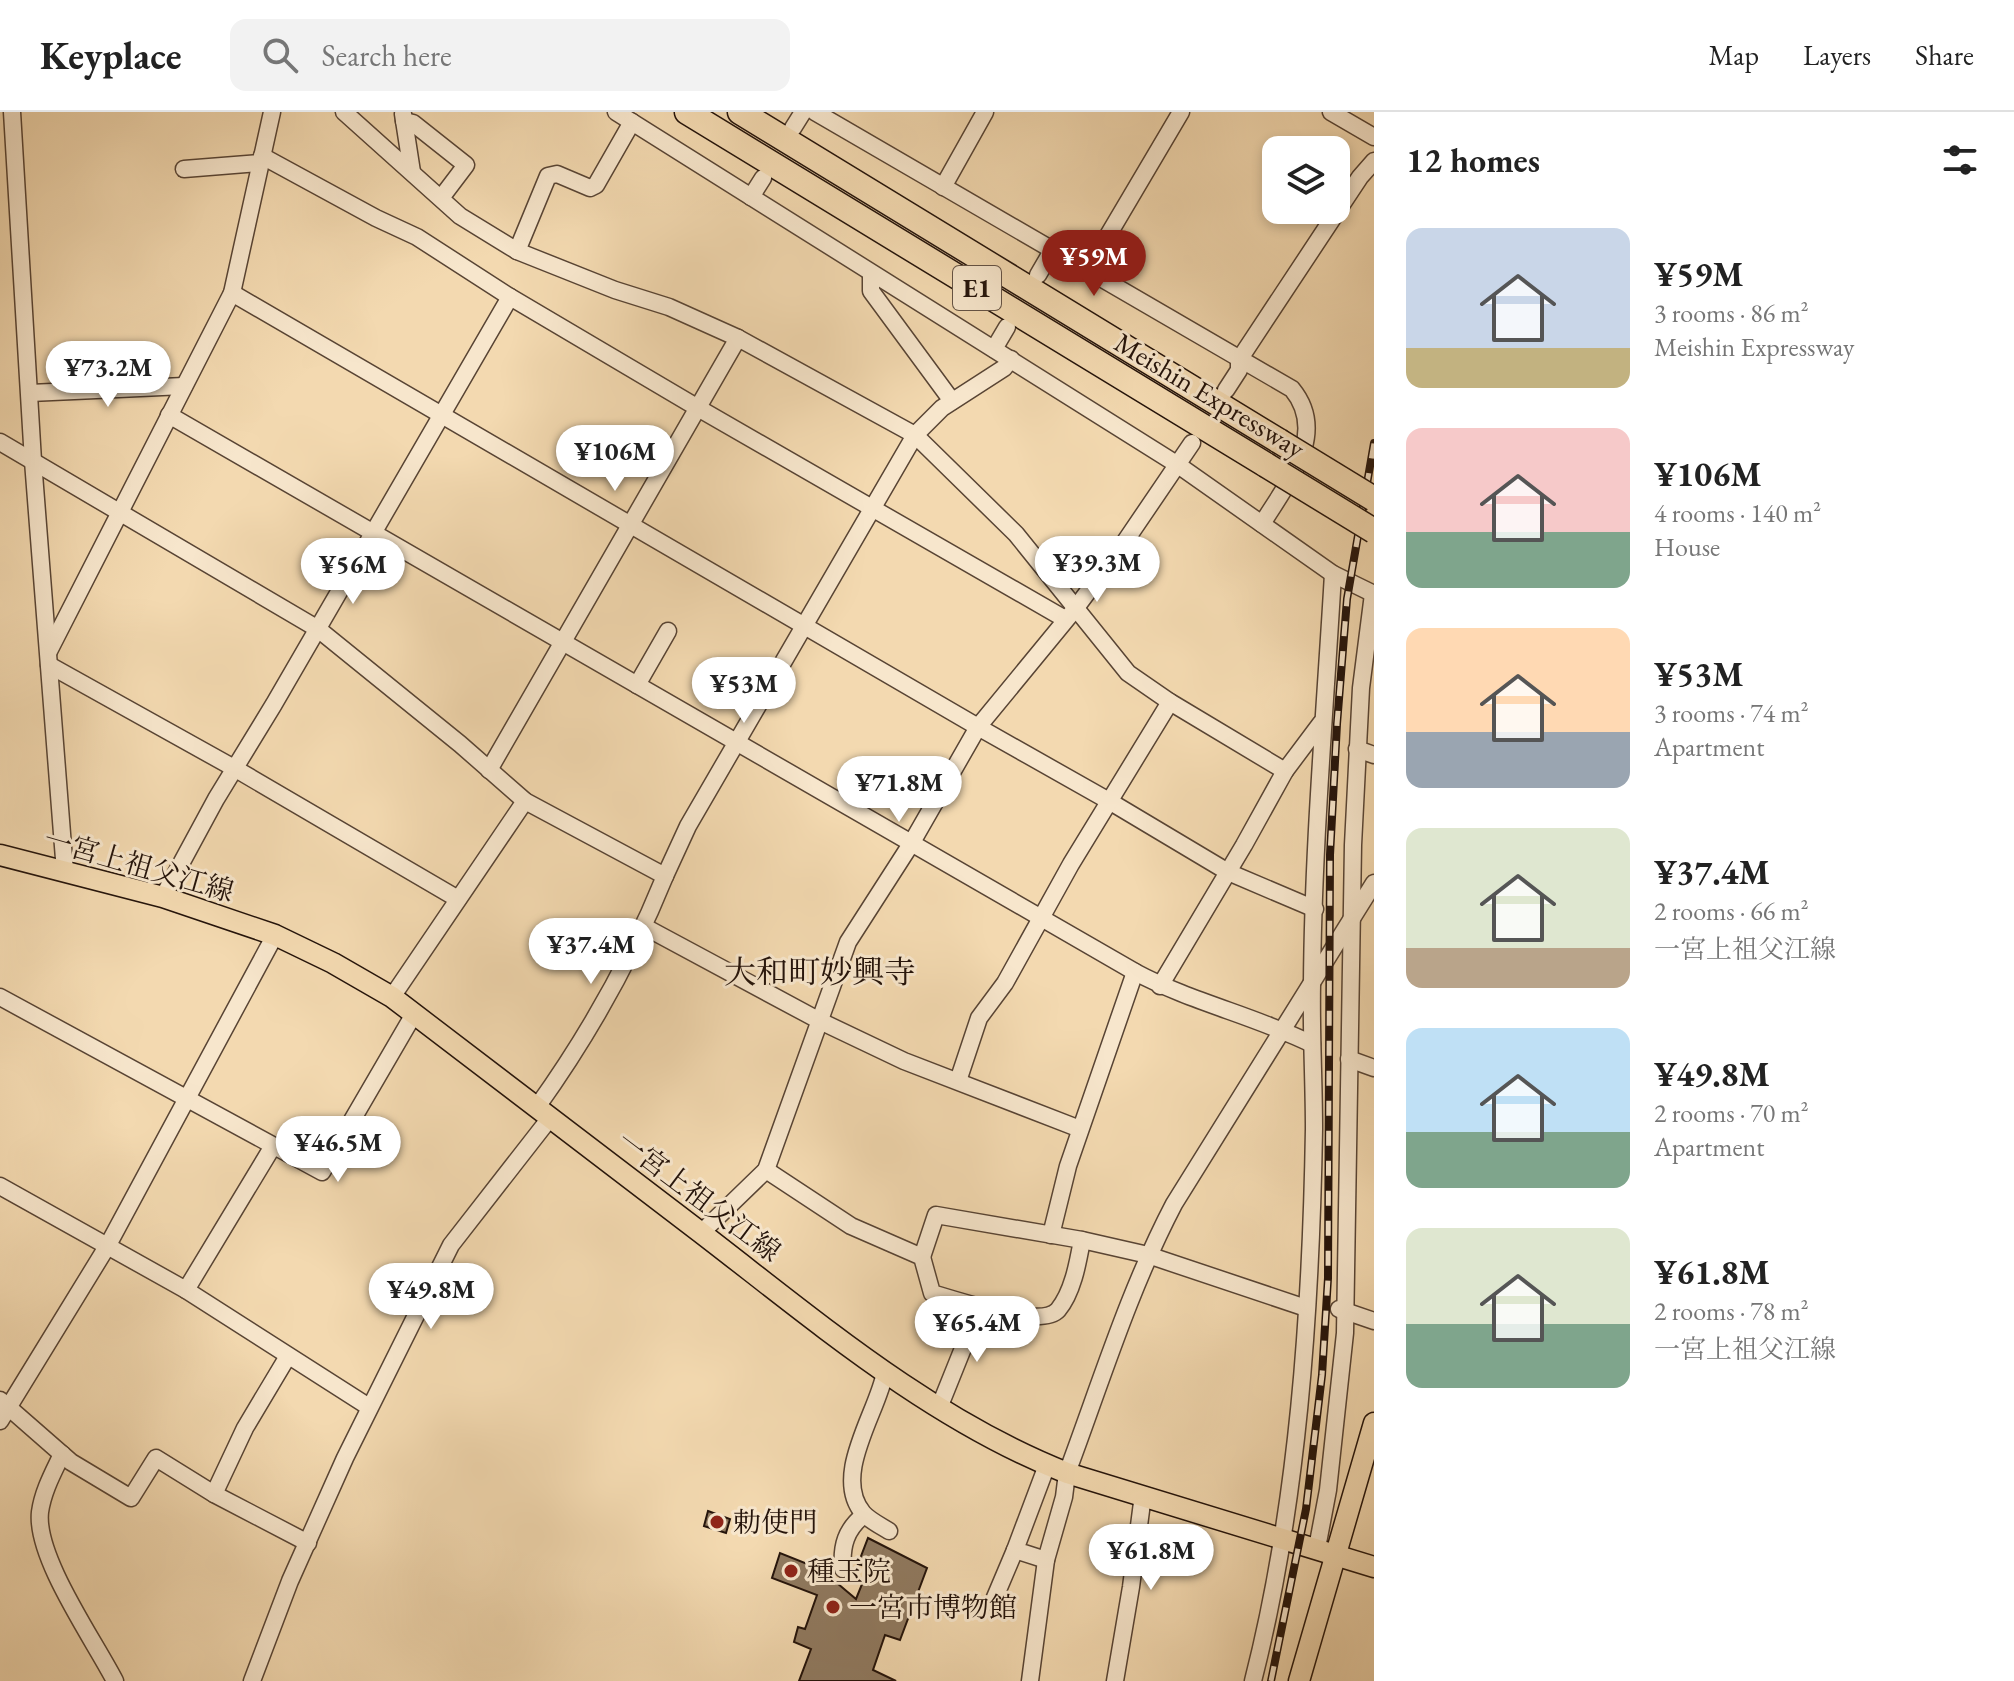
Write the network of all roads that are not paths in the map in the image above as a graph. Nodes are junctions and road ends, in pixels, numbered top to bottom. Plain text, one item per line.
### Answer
1 (12, 112) edge
2 (272, 112) edge
3 (344, 112) edge
4 (616, 112) edge
5 (687, 112) edge
6 (740, 112) edge
7 (803, 112) edge
8 (815, 112) edge
9 (985, 112) edge
10 (1181, 112) edge
11 (1331, 112) edge
12 (403, 116) edge
13 (632, 122) junction
14 (793, 128) dead end
15 (1374, 137) edge
16 (261, 160) junction
17 (1374, 161) edge
18 (184, 169) dead end
19 (412, 172) junction
20 (763, 178) dead end
21 (943, 187) junction
22 (751, 197) junction
23 (441, 198) junction
24 (517, 251) junction
25 (1052, 251) junction
26 (1087, 271) junction
27 (871, 273) junction
28 (1038, 275) dead end
29 (232, 293) junction
30 (510, 297) junction
31 (1007, 327) dead end
32 (738, 338) junction
33 (994, 349) junction
34 (1011, 359) junction
35 (1239, 360) junction
36 (184, 386) junction
37 (1226, 390) dead end
38 (30, 393) junction
39 (952, 401) junction
40 (698, 408) junction
41 (440, 414) junction
42 (169, 415) junction
43 (915, 435) junction
44 (0, 442) edge
45 (1192, 443) dead end
46 (33, 461) junction
47 (1178, 465) junction
48 (1374, 499) edge
49 (871, 508) junction
50 (121, 511) junction
51 (1262, 524) junction
52 (630, 525) junction
53 (1374, 531) edge
54 (371, 532) junction
55 (1333, 574) junction
56 (1373, 594) edge
57 (1070, 614) junction
58 (804, 626) junction
59 (318, 629) junction
60 (668, 631) dead end
61 (563, 644) junction
62 (49, 658) junction
63 (637, 685) junction
64 (1170, 702) junction
65 (1322, 722) junction
66 (978, 727) junction
67 (736, 743) junction
68 (1357, 749) junction
69 (1374, 755) edge
70 (234, 768) junction
71 (489, 770) junction
72 (1285, 771) junction
73 (525, 801) junction
74 (1109, 801) junction
75 (911, 844) junction
76 (0, 855) edge
77 (65, 872) junction
78 (1228, 872) junction
79 (665, 876) junction
80 (1374, 883) edge
81 (163, 897) junction
82 (458, 899) junction
83 (1315, 909) junction
84 (1352, 918) junction
85 (1040, 919) junction
86 (645, 927) junction
87 (275, 935) junction
88 (1135, 972) junction
89 (1312, 983) junction
90 (1160, 986) junction
91 (0, 997) edge
92 (392, 997) junction
93 (414, 1014) junction
94 (820, 1021) junction
95 (1282, 1030) junction
96 (1312, 1044) junction
97 (1349, 1059) junction
98 (1374, 1068) edge
99 (958, 1081) junction
100 (185, 1098) junction
101 (544, 1112) junction
102 (1080, 1129) junction
103 (273, 1146) junction
104 (766, 1170) junction
105 (0, 1186) edge
106 (701, 1233) junction
107 (1051, 1235) junction
108 (1082, 1240) junction
109 (108, 1245) junction
110 (1148, 1255) junction
111 (922, 1257) junction
112 (186, 1290) junction
113 (980, 1306) junction
114 (1306, 1308) junction
115 (1342, 1310) junction
116 (1374, 1321) edge
117 (288, 1356) junction
118 (885, 1372) junction
119 (369, 1407) junction
120 (939, 1408) junction
121 (3, 1409) edge
122 (1373, 1433) edge
123 (62, 1454) junction
124 (1047, 1465) junction
125 (1067, 1473) junction
126 (214, 1494) junction
127 (1143, 1495) junction
128 (864, 1515) junction
129 (889, 1531) dead end
130 (1282, 1537) junction
131 (308, 1543) junction
132 (1015, 1550) junction
133 (1326, 1551) junction
134 (1046, 1560) junction
135 (1374, 1567) edge
136 (843, 1569) dead end
137 (993, 1602) dead end
138 (115, 1681) edge
139 (252, 1681) edge
140 (1030, 1681) edge
141 (1115, 1681) edge
142 (1253, 1681) edge
143 (1299, 1681) edge

1 - 38 street
2 - 16 street
3 - 19 street
4 - 13 street
5 - 53 highway, Meishin Expressway / E1, bridge
6 - 48 highway, Meishin Expressway / E1, bridge
7 - 14 street
8 - 21 street
9 - 21 street
10 - 26 street
11 - 15 street
12 - 19 street
12 - 23 street
13 - 22 street
13 - 24 street
16 - 18 street
16 - 29 street
16 - 30 street
17 - 35 street
19 - 23 street
20 - 22 street
21 - 25 street
22 - 27 street
23 - 24 street
24 - 32 street
25 - 26 street
25 - 28 street
26 - 35 street
27 - 33 street
27 - 39 street
29 - 36 street
29 - 41 street
30 - 40 street
30 - 41 street
31 - 33 street
32 - 40 street
32 - 43 street
33 - 34 street
34 - 39 street
34 - 47 street
35 - 37 street
35 - 51 street
36 - 38 street
36 - 42 street
38 - 46 street
39 - 43 street
40 - 49 street
40 - 52 street
41 - 52 street
41 - 54 street
42 - 50 street
42 - 54 street
43 - 49 street
43 - 57 street
44 - 46 street
45 - 47 street
46 - 50 street
46 - 62 street
47 - 51 street
47 - 57 street
49 - 57 street
49 - 58 street
50 - 59 street
50 - 62 street
51 - 55 street
52 - 58 street
52 - 61 street
54 - 59 street
54 - 61 street
55 - 56 street
55 - 65 street
56 - 68 street
57 - 64 street
57 - 66 street
58 - 66 street
58 - 67 street
59 - 70 street
59 - 71 street
60 - 63 street
61 - 63 street
61 - 71 street
62 - 70 street
62 - 77 street
63 - 67 street
64 - 72 street
64 - 74 street
65 - 72 street
65 - 83 street
66 - 74 street
66 - 75 street
67 - 75 street
67 - 79 street
68 - 69 street
68 - 84 street
70 - 81 street
70 - 82 street
71 - 73 street
72 - 78 street
73 - 79 street
73 - 82 street
74 - 78 street
74 - 85 street
75 - 85 street
75 - 94 street
76 - 77 main road, 一宮上祖父江線
77 - 81 main road, 一宮上祖父江線
78 - 83 street
78 - 90 street
79 - 86 street
80 - 84 street
81 - 87 main road, 一宮上祖父江線
82 - 92 street
83 - 89 street
84 - 89 street
84 - 97 street
85 - 88 street
85 - 99 street
86 - 94 street
86 - 101 street
87 - 92 main road, 一宮上祖父江線
87 - 100 street
88 - 90 street
88 - 102 street
89 - 95 street
89 - 96 street
90 - 95 street
91 - 100 street
92 - 93 main road, 一宮上祖父江線
93 - 101 main road, 一宮上祖父江線
93 - 103 street
94 - 99 street
94 - 104 street
95 - 96 street
95 - 110 street
96 - 114 street
97 - 98 street
97 - 115 street
99 - 102 street
100 - 103 street
100 - 109 street
101 - 106 main road, 一宮上祖父江線
101 - 119 street
102 - 107 street
103 - 112 street
104 - 106 street
104 - 111 street
105 - 109 street
106 - 118 main road, 一宮上祖父江線
107 - 108 street
107 - 111 street
108 - 110 street
108 - 113 street
109 - 112 street
109 - 121 street
110 - 114 street
110 - 125 street
111 - 113 street
112 - 117 street
113 - 120 street
114 - 130 street
115 - 116 street
115 - 133 street
117 - 119 street
117 - 126 street
118 - 120 main road, 一宮上祖父江線
118 - 128 street
119 - 131 street
120 - 124 main road, 一宮上祖父江線
121 - 123 street
122 - 133 main road
123 - 126 street
123 - 138 street
124 - 125 main road, 一宮上祖父江線
124 - 132 street
125 - 127 main road, 一宮上祖父江線
125 - 134 street
126 - 131 street
127 - 130 main road, 一宮上祖父江線
127 - 141 street
128 - 129 street
128 - 136 street
130 - 133 main road, 一宮上祖父江線
130 - 142 street
131 - 139 street
132 - 134 street
132 - 137 street
133 - 135 main road, 一宮上祖父江線
133 - 143 main road
134 - 140 street

